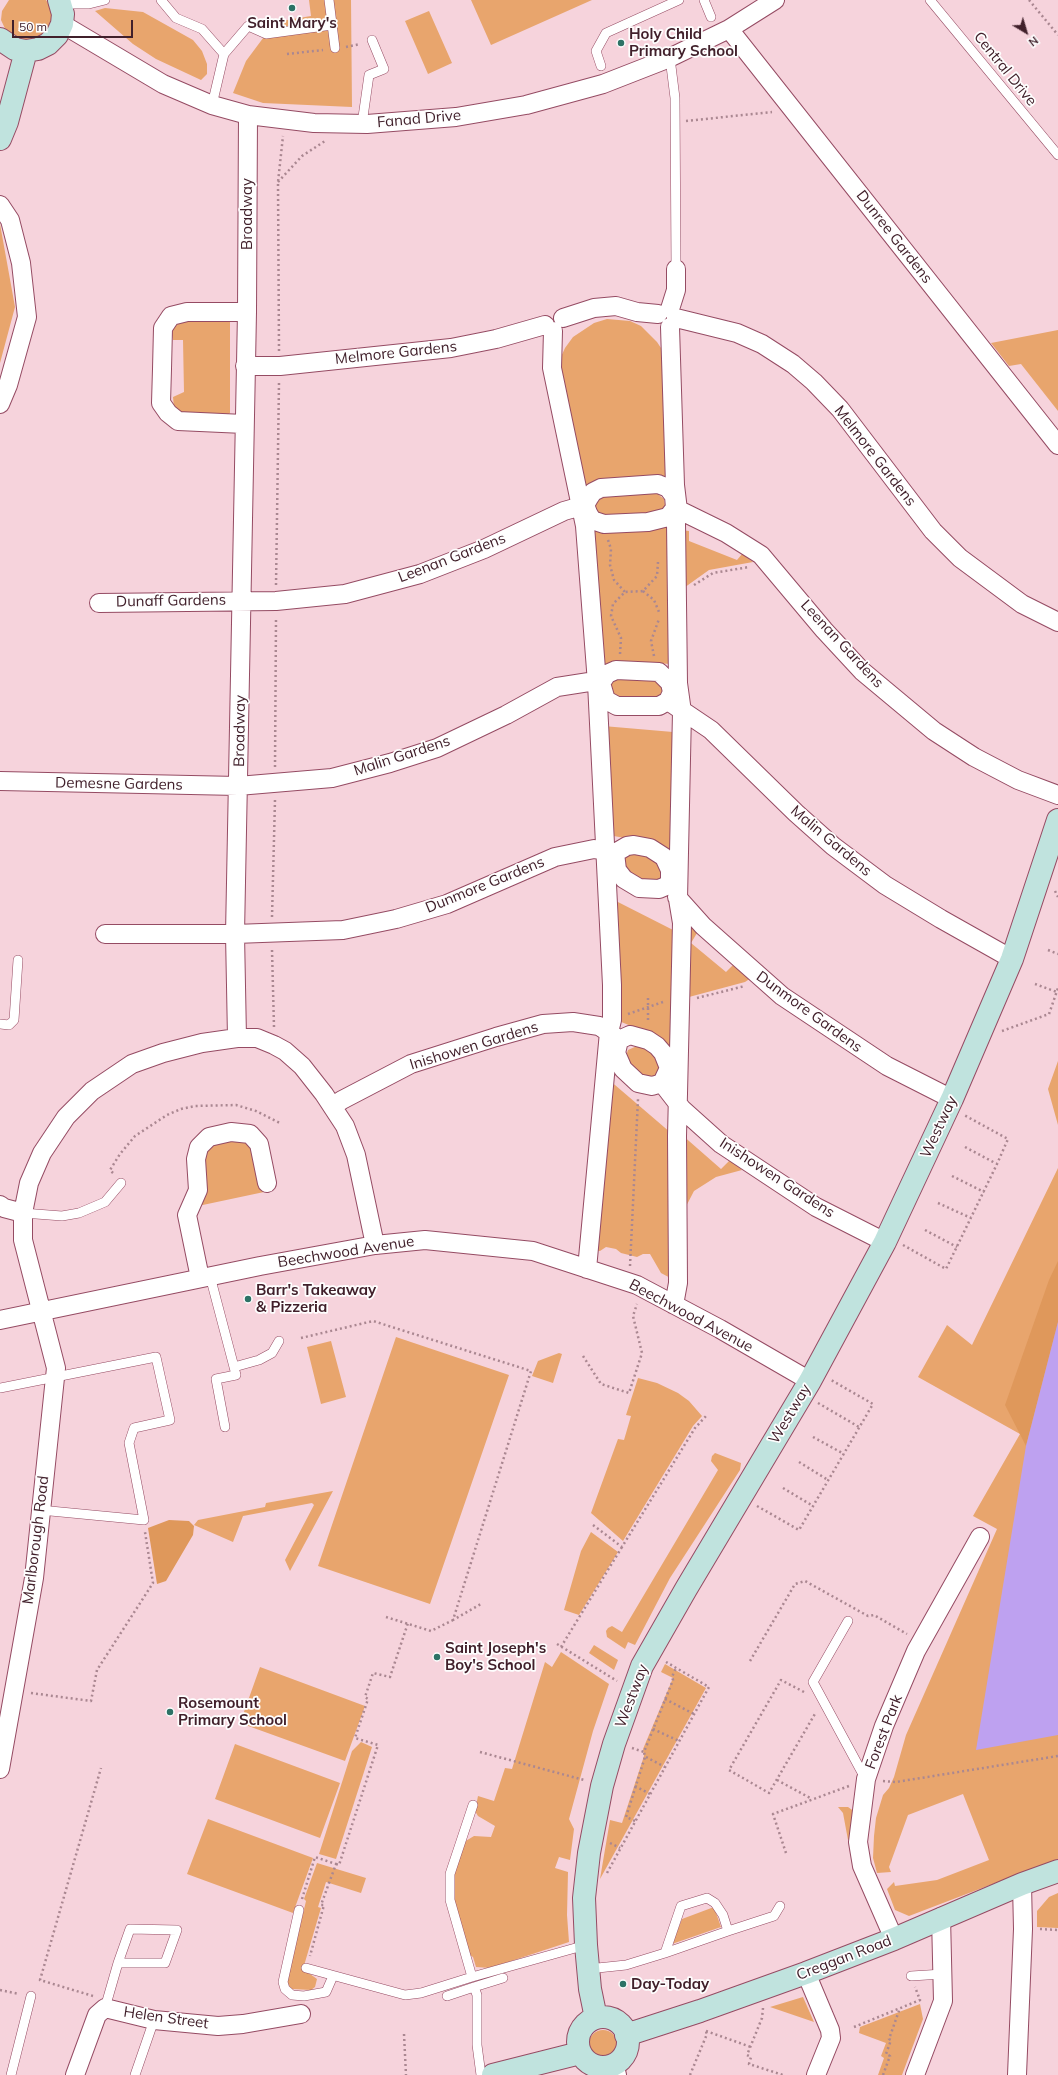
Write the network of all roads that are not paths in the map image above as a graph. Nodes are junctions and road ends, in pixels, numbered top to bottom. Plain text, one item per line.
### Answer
1 (105, 0) edge
2 (161, 0) edge
3 (329, 0) edge
4 (679, 0) edge
5 (704, 0) edge
6 (775, 0) edge
7 (930, 0) edge
8 (61, 9) edge
9 (711, 17) dead end
10 (332, 25) junction
11 (729, 29) junction
12 (0, 39) edge
13 (372, 40) dead end
14 (336, 48) dead end
15 (26, 51) junction
16 (224, 54) junction
17 (670, 58) junction
18 (601, 66) dead end
19 (212, 105) junction
20 (248, 116) junction
21 (362, 124) junction
22 (0, 139) edge
23 (1058, 155) edge
24 (0, 205) edge
25 (676, 269) joint
26 (247, 312) junction
27 (669, 317) junction
28 (554, 324) junction
29 (245, 366) junction
30 (0, 404) edge
31 (244, 424) junction
32 (1058, 445) edge
33 (583, 506) junction
34 (676, 509) junction
35 (243, 600) junction
36 (99, 603) dead end
37 (1058, 622) edge
38 (599, 683) junction
39 (668, 701) junction
40 (682, 712) junction
41 (0, 781) edge
42 (238, 786) junction
43 (1058, 795) edge
44 (1058, 820) edge
45 (610, 852) junction
46 (666, 886) junction
47 (678, 899) junction
48 (105, 934) dead end
49 (236, 934) junction
50 (1012, 958) junction
51 (18, 960) dead end
52 (0, 1024) edge
53 (614, 1036) junction
54 (236, 1038) junction
55 (662, 1083) junction
56 (952, 1099) junction
57 (678, 1104) junction
58 (333, 1106) junction
59 (121, 1183) road end
60 (267, 1183) dead end
61 (0, 1205) edge
62 (23, 1213) junction
63 (892, 1243) junction
64 (375, 1245) junction
65 (587, 1269) junction
66 (205, 1277) junction
67 (674, 1305) junction
68 (42, 1312) junction
69 (0, 1320) edge
70 (279, 1341) dead end
71 (234, 1367) junction
72 (54, 1378) junction
73 (819, 1387) junction
74 (0, 1388) edge
75 (225, 1427) dead end
76 (40, 1510) junction
77 (980, 1536) dead end
78 (848, 1621) dead end
79 (0, 1769) edge
80 (866, 1779) junction
81 (473, 1805) dead end
82 (1058, 1871) edge
83 (1022, 1884) junction
84 (780, 1906) dead end
85 (299, 1910) road end
86 (941, 1918) junction
87 (728, 1931) junction
88 (894, 1938) junction
89 (586, 1945) junction
90 (665, 1953) junction
91 (118, 1963) junction
92 (306, 1968) road end
93 (588, 1969) junction
94 (806, 1974) junction
95 (943, 1974) junction
96 (333, 1976) junction
97 (911, 1976) road end
98 (472, 1977) junction
99 (503, 1978) dead end
100 (474, 1987) junction
101 (31, 1996) road end
102 (447, 1996) dead end
103 (106, 2003) junction
104 (301, 2014) dead end
105 (596, 2018) junction
106 (154, 2020) junction
107 (626, 2035) junction
108 (580, 2053) junction
109 (615, 2070) edge
110 (10, 2075) edge
111 (77, 2075) edge
112 (136, 2075) edge
113 (481, 2075) edge
114 (493, 2075) edge
115 (816, 2075) edge
116 (915, 2075) edge
117 (1017, 2075) edge

1 - 8 lane
2 - 16 lane
3 - 10 lane
4 - 18 lane
5 - 9 lane
6 - 11 street, Fanad Drive
7 - 23 lane, Central Drive
8 - 15 street
8 - 19 street, Fanad Drive
10 - 14 lane
10 - 16 lane
11 - 17 street, Fanad Drive
11 - 32 street, Dunree Gardens
12 - 15 street
13 - 21 lane
15 - 22 street
16 - 19 lane
17 - 21 street, Fanad Drive
17 - 25 lane
19 - 20 street, Fanad Drive
20 - 21 street, Fanad Drive
20 - 26 street, Broadway
24 - 30 street
25 - 27 street
26 - 29 street, Broadway
26 - 31 street
27 - 28 street, Melmore Gardens
27 - 34 street
27 - 37 street, Melmore Gardens
28 - 29 street, Melmore Gardens
28 - 33 street
29 - 31 street, Broadway
31 - 35 street, Broadway
33 - 34 street
33 - 34 street
33 - 35 street, Leenan Gardens
33 - 38 street
34 - 40 street
34 - 43 street, Leenan Gardens
35 - 36 street, Dunaff Gardens
35 - 42 street, Broadway
38 - 39 street
38 - 39 street
38 - 42 street, Malin Gardens
38 - 45 street
39 - 40 street, Malin Gardens
40 - 47 street
40 - 50 street, Malin Gardens
41 - 42 street, Demesne Gardens
42 - 49 street, Broadway
44 - 50 street, Westway
45 - 46 street
45 - 46 street, Dunmore Gardens
45 - 49 street, Dunmore Gardens
45 - 53 street
46 - 47 street, Dunmore Gardens
47 - 56 street, Dunmore Gardens
47 - 57 street
48 - 49 street, Dunmore Gardens
49 - 54 street, Broadway
50 - 56 street, Westway
51 - 52 lane
53 - 55 street
53 - 55 street, Inishowen Gardens
53 - 58 street, Inishowen Gardens
53 - 65 street
54 - 58 street, Marlborough Road
54 - 62 street, Marlborough Road
55 - 57 street, Inishowen Gardens
56 - 63 street, Westway
57 - 63 street, Inishowen Gardens
57 - 67 street
58 - 64 street, Marlborough Road
59 - 62 lane
60 - 66 street
61 - 62 street
62 - 68 street, Marlborough Road
63 - 73 street, Westway
64 - 65 street, Beechwood Avenue
64 - 66 street, Beechwood Avenue
65 - 67 street, Beechwood Avenue
66 - 68 street, Beechwood Avenue
66 - 71 lane
67 - 73 street, Beechwood Avenue
68 - 69 street, Beechwood Avenue
68 - 72 street, Marlborough Road
70 - 71 lane
71 - 75 lane
72 - 74 lane
72 - 76 street, Marlborough Road
72 - 76 lane
73 - 89 street, Westway
76 - 79 street, Marlborough Road
77 - 80 street, Forest Park
78 - 80 lane
80 - 88 street, Forest Park
81 - 98 lane
82 - 83 street, Creggan Road
83 - 86 street, Creggan Road
83 - 117 street
84 - 87 lane
85 - 96 lane
86 - 88 street, Creggan Road
86 - 95 street
87 - 90 lane
87 - 90 lane
88 - 94 street, Creggan Road
89 - 93 street, Westway
89 - 98 lane
90 - 93 lane
91 - 91 lane
91 - 103 lane
92 - 96 lane
93 - 105 street, Westway
94 - 107 street, Creggan Road
94 - 115 street
95 - 97 lane
95 - 116 street
96 - 98 lane
99 - 100 lane
100 - 102 lane
100 - 113 lane
101 - 110 lane
103 - 106 street, Helen Street
103 - 111 street, Helen Street
104 - 106 street, Helen Street
105 - 107 street
105 - 108 street
106 - 112 lane
107 - 109 street
108 - 109 street
108 - 114 street

